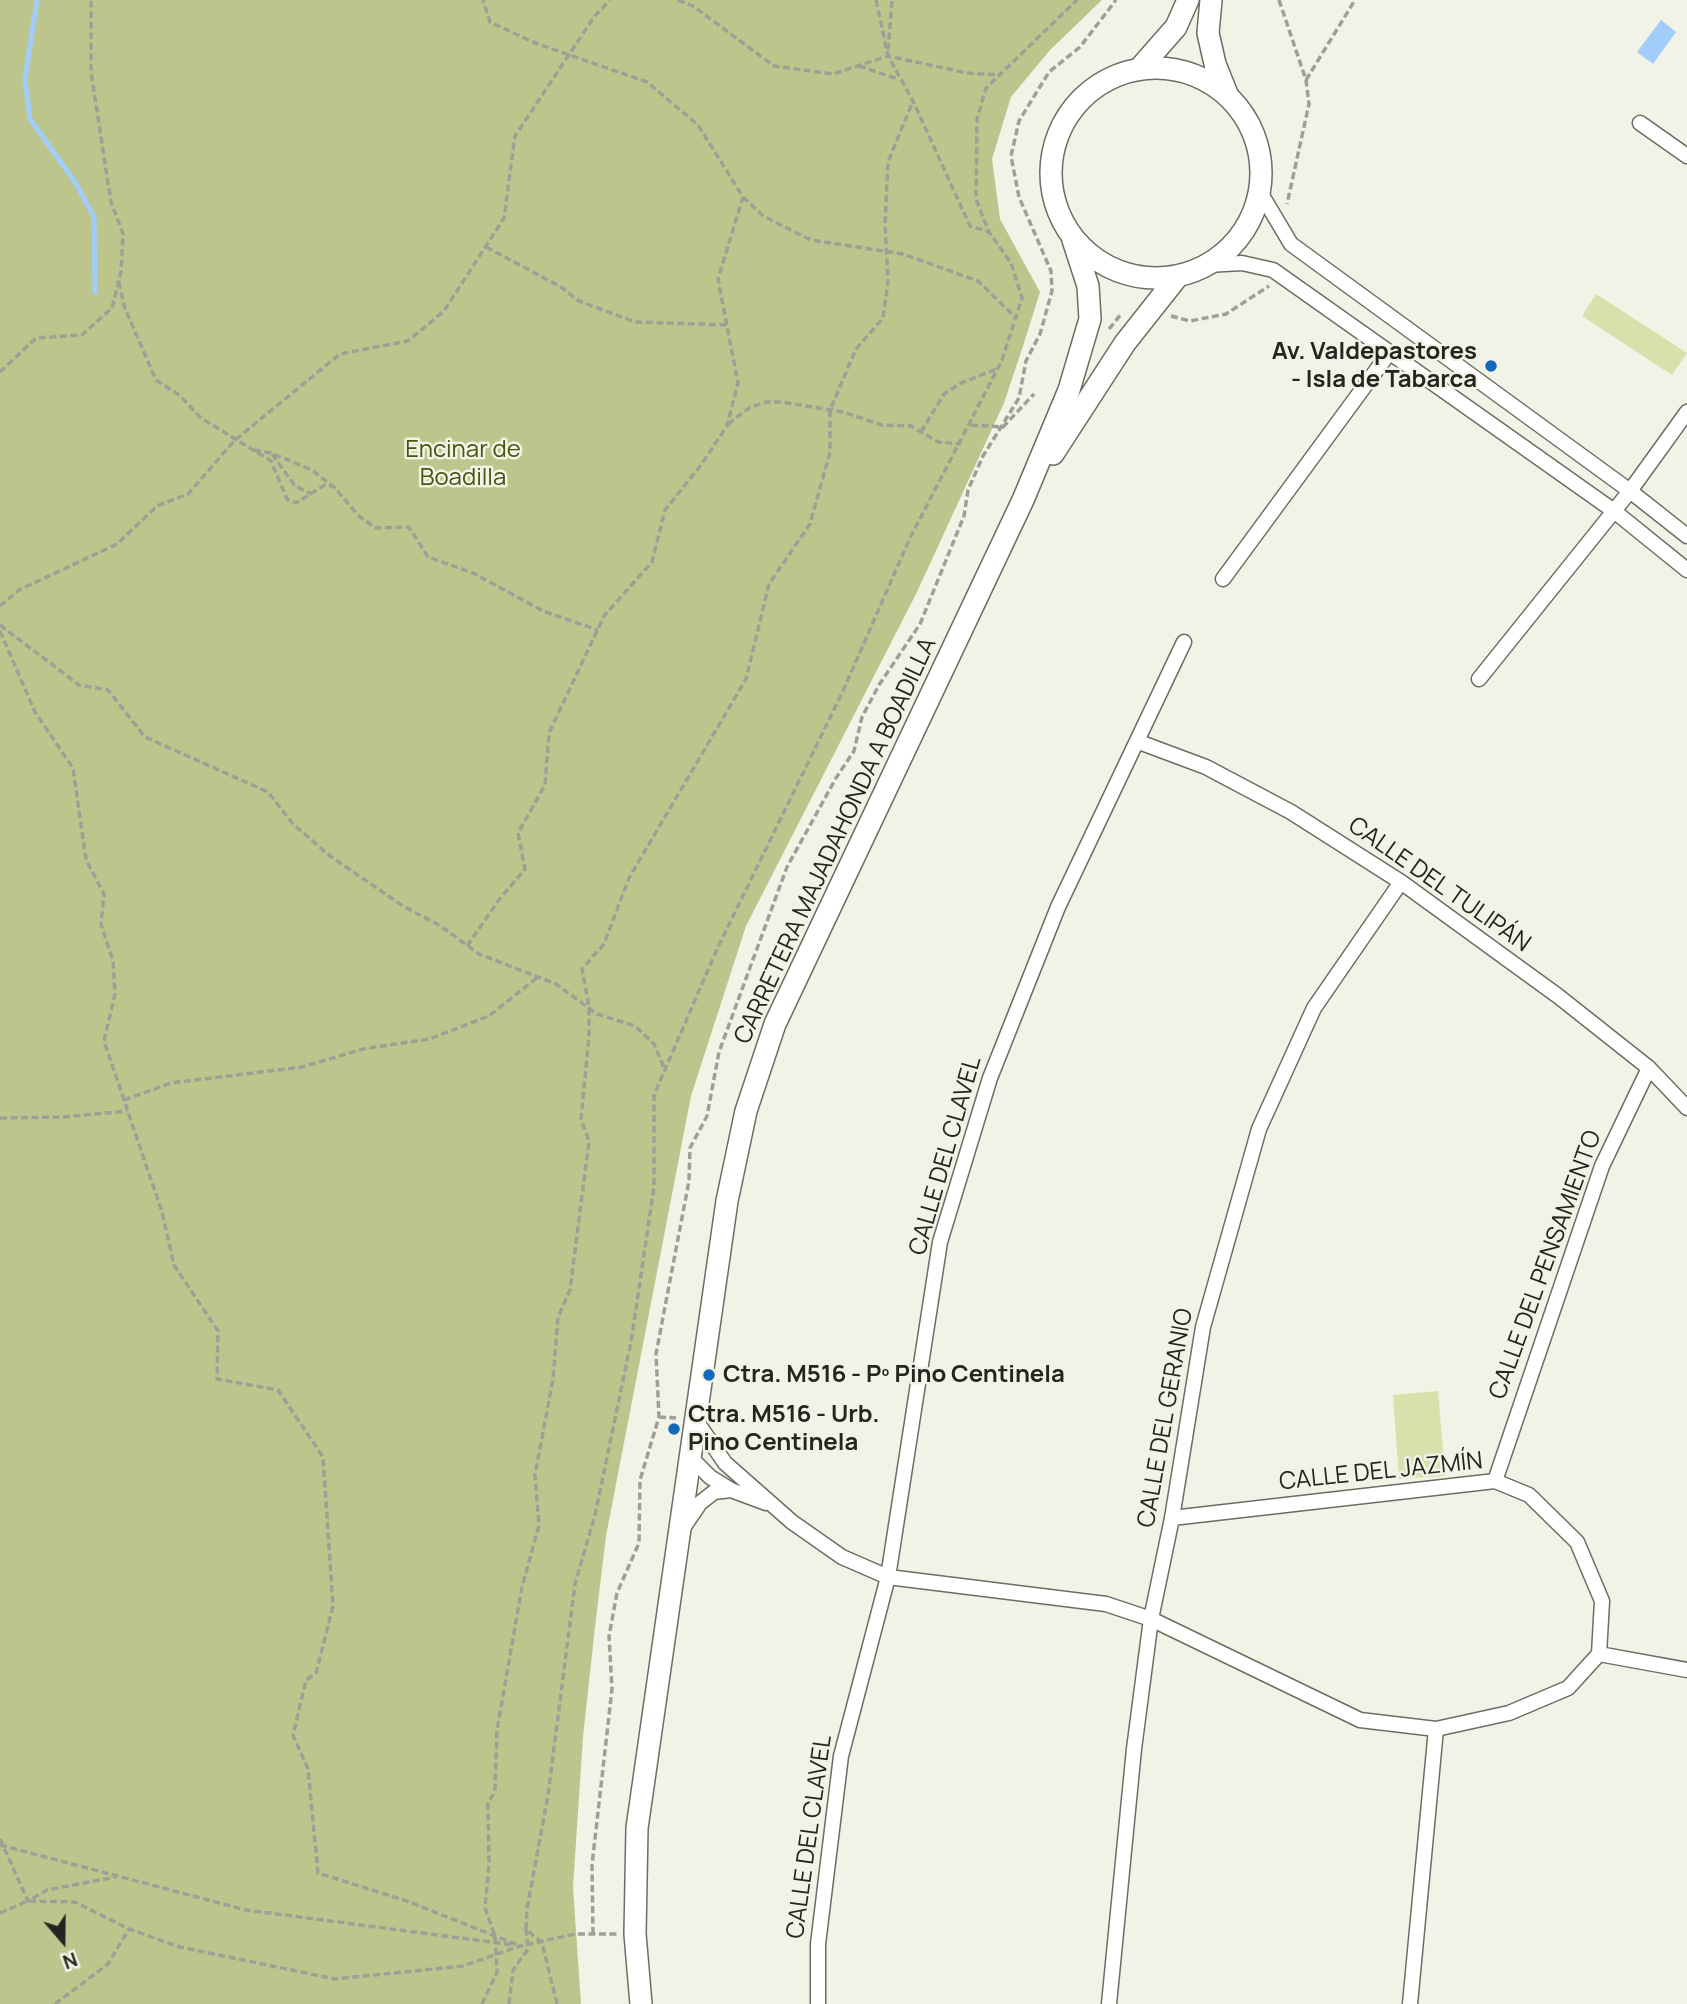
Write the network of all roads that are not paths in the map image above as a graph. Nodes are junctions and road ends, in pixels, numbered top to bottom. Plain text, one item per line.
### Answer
1 (1188, 0) edge
2 (1211, 0) edge
3 (1139, 68) junction
4 (1227, 94) junction
5 (1640, 123) dead end
6 (1687, 156) edge
7 (1260, 192) junction
8 (1073, 240) junction
9 (1207, 265) junction
10 (1178, 276) junction
11 (1389, 353) junction
12 (1687, 412) edge
13 (1630, 491) junction
14 (1023, 500) junction
15 (1614, 510) junction
16 (1687, 536) edge
17 (1687, 570) edge
18 (1223, 579) dead end
19 (1184, 642) dead end
20 (1479, 679) dead end
21 (1139, 742) junction
22 (1401, 881) junction
23 (1649, 1068) junction
24 (1687, 1108) edge
25 (697, 1422) junction
26 (689, 1456) junction
27 (1495, 1481) junction
28 (731, 1490) junction
29 (774, 1506) junction
30 (1172, 1518) junction
31 (677, 1538) junction
32 (888, 1577) junction
33 (1151, 1619) junction
34 (1599, 1654) junction
35 (1687, 1670) edge
36 (1436, 1730) junction
37 (641, 2004) edge
38 (818, 2004) edge
39 (1109, 2004) edge
40 (1410, 2004) edge

1 - 3 street
2 - 4 street
3 - 4 street
3 - 8 street
4 - 7 street
5 - 6 street
7 - 9 street
7 - 13 street
8 - 10 street
8 - 14 street, CARRETERA MAJADAHONDA A BOADILLA
9 - 10 street
9 - 11 street
10 - 14 street, CARRETERA MAJADAHONDA A BOADILLA
11 - 15 street
11 - 18 street
12 - 13 street
13 - 15 street
13 - 16 street
14 - 25 street, CARRETERA MAJADAHONDA A BOADILLA
15 - 17 street
15 - 20 street
19 - 21 street, CALLE DEL CLAVEL
21 - 22 street, CALLE DEL TULIPÁN
21 - 32 street, CALLE DEL CLAVEL
22 - 23 street, CALLE DEL TULIPÁN
22 - 30 street, CALLE DEL GERANIO
23 - 24 street, CALLE DEL TULIPÁN
23 - 27 street, CALLE DEL PENSAMIENTO
25 - 26 street, CARRETERA MAJADAHONDA A BOADILLA
25 - 29 street
26 - 28 street
26 - 31 street, CARRETERA MAJADAHONDA A BOADILLA
27 - 30 street, CALLE DEL JAZMÍN
27 - 34 street, CALLE DEL JAZMÍN
28 - 29 street
28 - 31 street
29 - 32 street
30 - 33 street, CALLE DEL GERANIO
31 - 37 street, CARRETERA MAJADAHONDA A BOADILLA
32 - 33 street
32 - 38 street, CALLE DEL CLAVEL
33 - 36 street
33 - 39 street, CALLE DEL GERANIO
34 - 35 street
34 - 36 street
36 - 40 street

